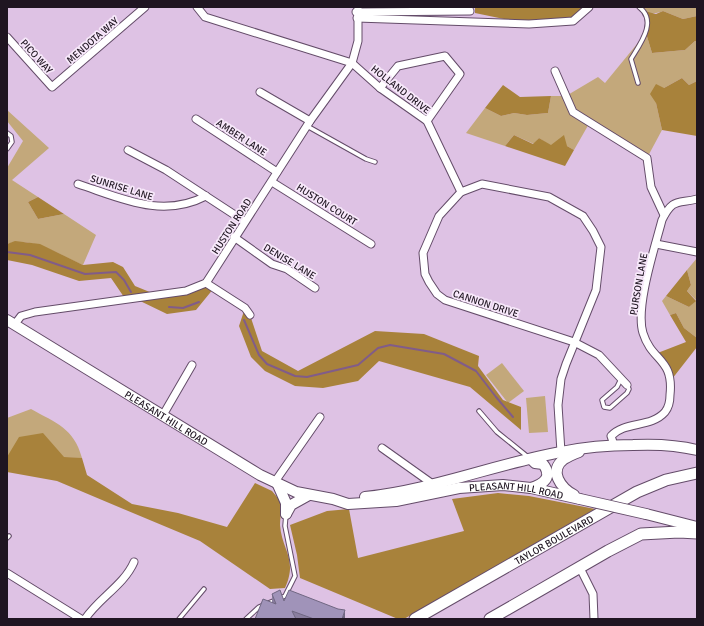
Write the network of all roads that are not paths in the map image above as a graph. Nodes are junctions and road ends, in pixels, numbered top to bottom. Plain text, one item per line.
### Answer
1 (145, 7) edge
2 (197, 7) edge
3 (589, 7) edge
4 (639, 7) edge
5 (470, 11) dead end
6 (357, 12) edge
7 (7, 37) edge
8 (352, 63) junction
9 (554, 71) dead end
10 (638, 83) dead end
11 (52, 87) joint
12 (380, 88) junction
13 (260, 92) dead end
14 (196, 119) dead end
15 (427, 121) junction
16 (309, 123) junction
17 (7, 133) edge
18 (7, 149) edge
19 (128, 150) dead end
20 (375, 162) dead end
21 (277, 172) junction
22 (272, 182) junction
23 (78, 184) dead end
24 (461, 192) junction
25 (206, 196) junction
26 (697, 199) edge
27 (664, 215) junction
28 (244, 221) junction
29 (234, 237) junction
30 (371, 244) dead end
31 (656, 244) junction
32 (697, 252) edge
33 (206, 283) junction
34 (315, 288) dead end
35 (250, 315) dead end
36 (11, 322) edge
37 (574, 342) junction
38 (192, 366) dead end
39 (622, 378) junction
40 (627, 385) joint
41 (479, 411) dead end
42 (163, 415) junction
43 (320, 417) dead end
44 (614, 445) junction
45 (382, 448) dead end
46 (586, 448) junction
47 (697, 450) edge
48 (561, 452) junction
49 (531, 459) junction
50 (697, 473) edge
51 (276, 484) junction
52 (434, 485) junction
53 (531, 488) junction
54 (309, 496) junction
55 (333, 499) junction
56 (580, 499) junction
57 (286, 514) junction
58 (697, 527) edge
59 (697, 533) edge
60 (134, 562) dead end
61 (580, 568) junction
62 (7, 573) edge
63 (204, 590) dead end
64 (81, 619) edge
65 (85, 619) edge
66 (179, 619) edge
67 (246, 619) edge
68 (416, 619) edge
69 (490, 619) edge
70 (594, 619) edge

1 - 11 street, MENDOTA WAY
2 - 8 street, HOLLAND DRIVE
3 - 6 street
4 - 10 lane
5 - 6 street
6 - 8 street, HUSTON ROAD
7 - 11 street, PICO WAY
8 - 12 street, HOLLAND DRIVE
8 - 16 street, HUSTON ROAD
9 - 27 street
12 - 15 street, HOLLAND DRIVE
12 - 15 street
13 - 16 street
14 - 21 street, AMBER LANE
15 - 24 street, HOLLAND DRIVE
16 - 20 lane
16 - 21 street, HUSTON ROAD
17 - 18 lane
19 - 25 street
21 - 22 street, HUSTON ROAD
22 - 28 street, HUSTON ROAD
22 - 30 street, HUSTON COURT
23 - 25 street, SUNRISE LANE
24 - 37 street, CANNON DRIVE
24 - 37 street
25 - 28 street
26 - 27 street
27 - 31 street, PURSON LANE
28 - 29 street, HUSTON ROAD
29 - 33 street, HUSTON ROAD
29 - 34 street, DENISE LANE
31 - 32 street
31 - 44 street, PURSON LANE
33 - 35 street
33 - 36 street
36 - 42 main road, PLEASANT HILL ROAD
37 - 39 street, CANNON DRIVE
37 - 48 street
38 - 42 street
39 - 40 street, CANNON DRIVE
39 - 40 lane
41 - 49 lane
42 - 51 main road, PLEASANT HILL ROAD
43 - 51 street
44 - 46 main road, PLEASANT HILL ROAD
44 - 47 main road, PLEASANT HILL ROAD
45 - 52 street
46 - 48 main road, PLEASANT HILL ROAD
46 - 56 main road
48 - 49 main road, PLEASANT HILL ROAD
49 - 52 main road, PLEASANT HILL ROAD
49 - 53 main road
50 - 68 main road, TAYLOR BOULEVARD
51 - 54 main road, PLEASANT HILL ROAD
51 - 57 main road
52 - 55 main road, PLEASANT HILL ROAD
53 - 55 main road, PLEASANT HILL ROAD
53 - 56 main road, PLEASANT HILL ROAD
54 - 55 main road, PLEASANT HILL ROAD
54 - 57 main road
56 - 58 main road, PLEASANT HILL ROAD, bridge
57 - 67 lane
59 - 61 main road
60 - 65 street
61 - 69 main road
61 - 70 street
62 - 64 street
63 - 66 lane

